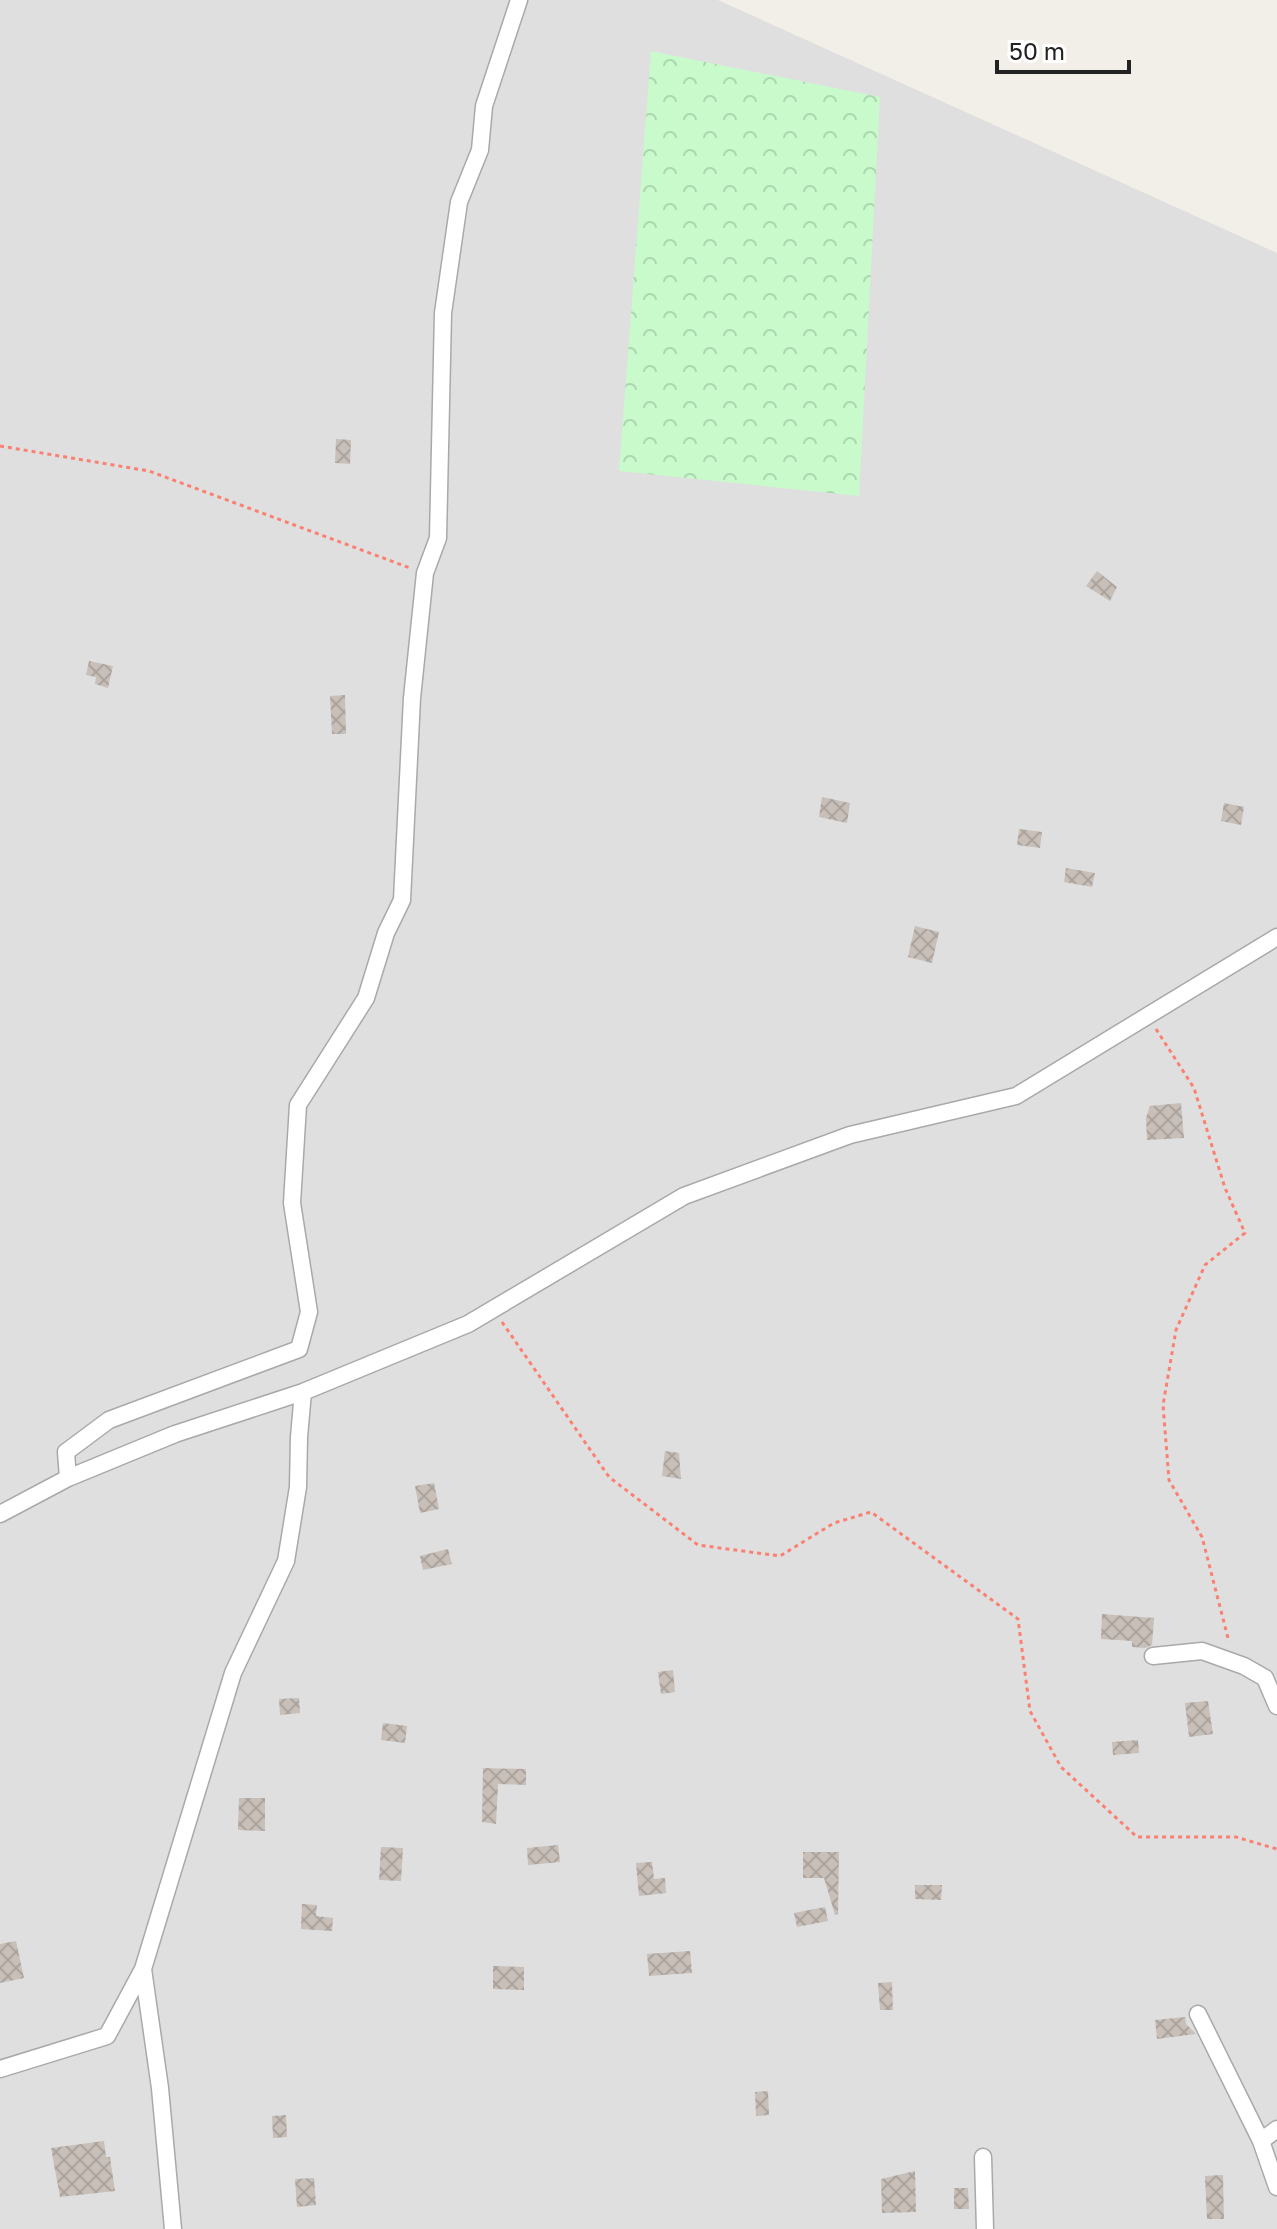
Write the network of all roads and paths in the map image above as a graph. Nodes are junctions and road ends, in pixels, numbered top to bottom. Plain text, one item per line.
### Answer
1 (519, 0) edge
2 (0, 446) edge
3 (425, 573) junction
4 (1277, 937) edge
5 (1147, 1016) junction
6 (493, 1309) junction
7 (303, 1392) junction
8 (68, 1478) junction
9 (0, 1514) edge
10 (1153, 1656) dead end
11 (1234, 1663) junction
12 (1277, 1706) edge
13 (1277, 1849) edge
14 (143, 1969) junction
15 (1198, 2014) dead end
16 (0, 2069) edge
17 (1277, 2129) edge
18 (1261, 2141) junction
19 (983, 2157) dead end
20 (1277, 2187) edge
21 (173, 2229) edge
22 (985, 2229) edge

1 - 3 street
2 - 3 path
3 - 8 street
4 - 5 street
5 - 6 street
5 - 11 path
6 - 7 street
6 - 13 path
7 - 8 street
7 - 14 street
8 - 9 street
10 - 11 street
11 - 12 street
14 - 16 street
14 - 21 street
15 - 18 street
17 - 18 street
18 - 20 street
19 - 22 street

